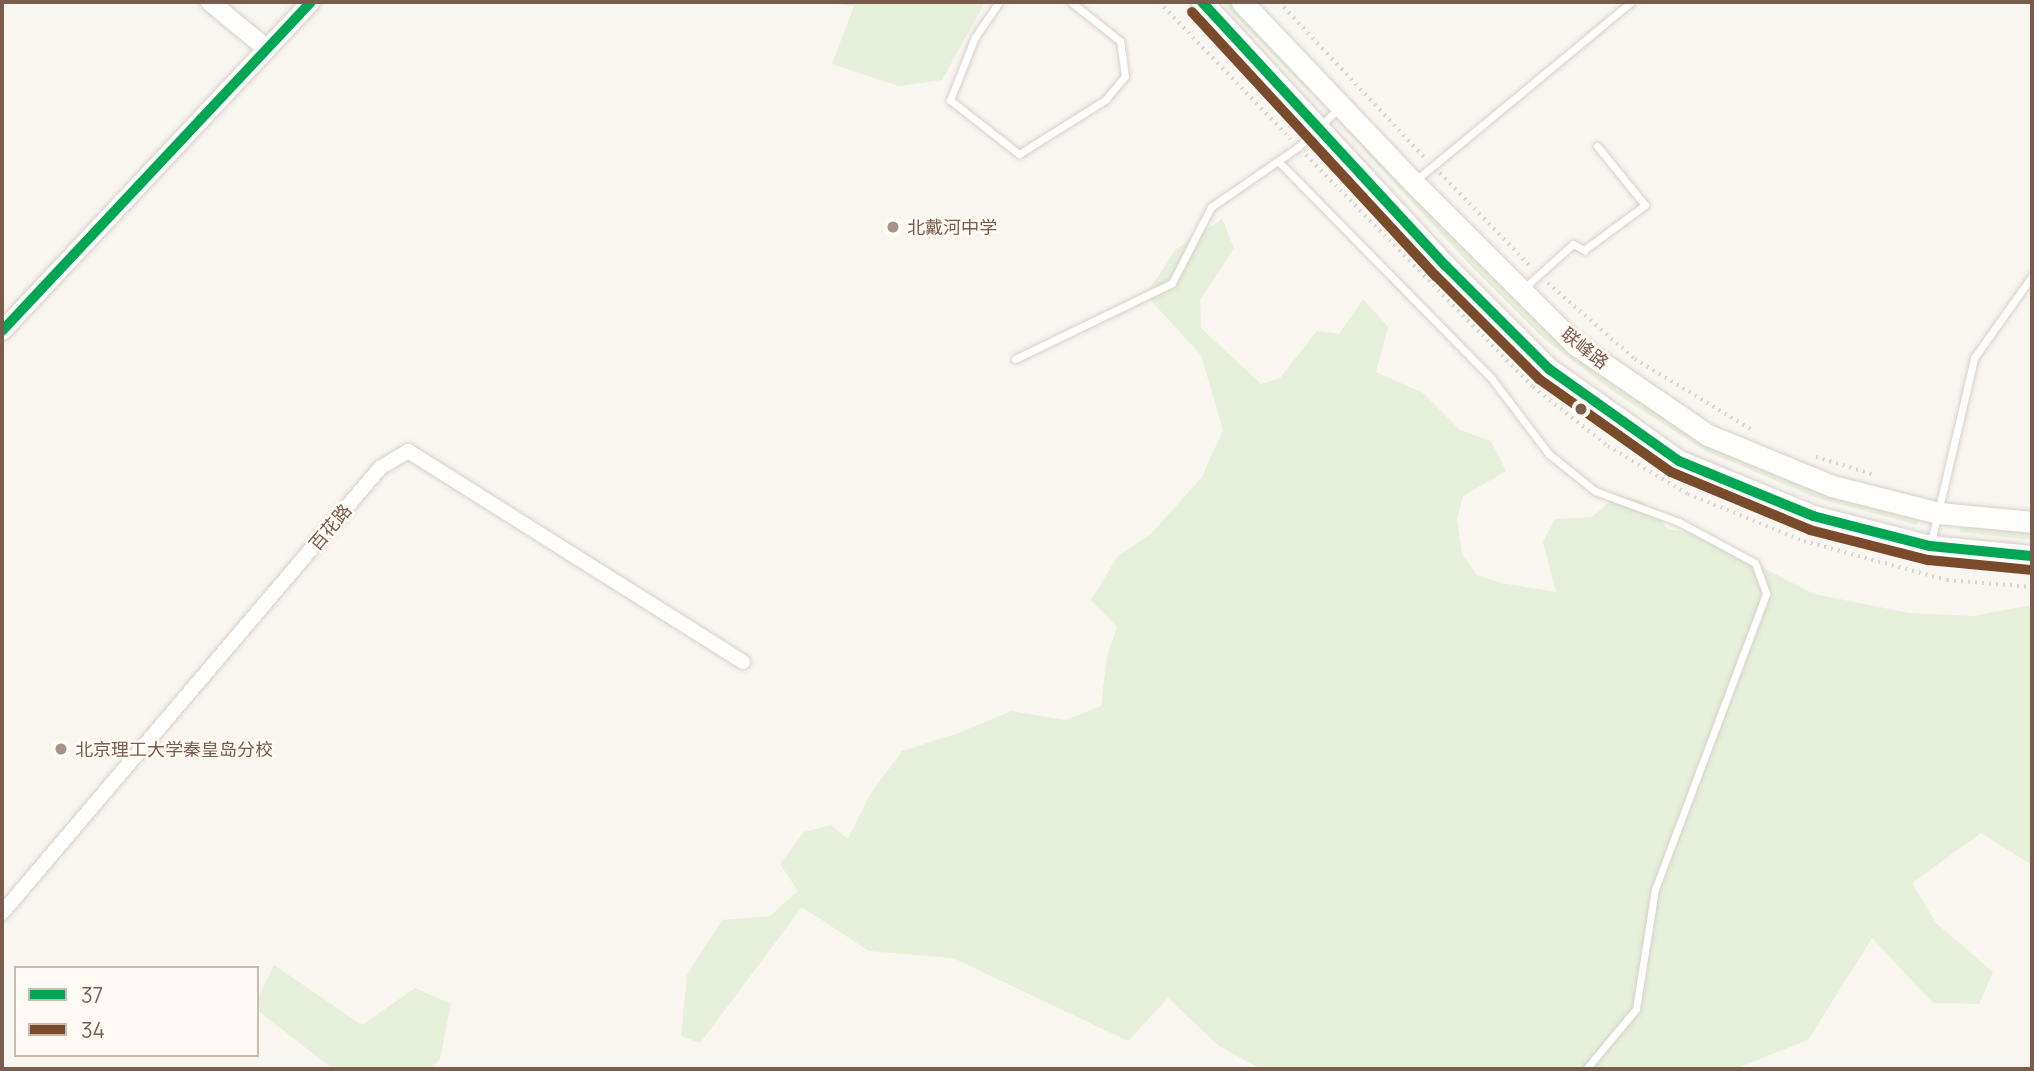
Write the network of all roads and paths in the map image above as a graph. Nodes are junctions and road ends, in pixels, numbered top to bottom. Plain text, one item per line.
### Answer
1 (210, 2) edge
2 (312, 2) edge
3 (999, 2) edge
4 (1070, 2) edge
5 (1088, 2) edge
6 (1202, 2) edge
7 (1242, 2) edge
8 (1279, 2) edge
9 (1631, 2) edge
10 (1082, 9) junction
11 (266, 48) junction
12 (1342, 105) junction
13 (1319, 127) junction
14 (1597, 146) dead end
15 (1278, 161) junction
16 (1433, 166) junction
17 (1413, 182) junction
18 (1539, 275) junction
19 (2032, 276) edge
20 (1521, 290) junction
21 (2, 331) edge
22 (1015, 359) dead end
23 (1764, 436) dead end
24 (1811, 455) dead end
25 (1876, 475) dead end
26 (1939, 513) junction
27 (2032, 522) edge
28 (1930, 546) junction
29 (2032, 556) edge
30 (743, 662) dead end
31 (2, 913) edge
32 (1586, 1069) edge

1 - 11 street
2 - 11 street
3 - 10 lane
4 - 10 lane
5 - 10 lane
6 - 13 main road, 联峰路
7 - 12 main road, 联峰路
8 - 16 path
9 - 16 lane
11 - 21 street
12 - 13 lane
12 - 17 main road, 联峰路
13 - 15 lane
13 - 28 main road, 联峰路
14 - 18 lane
15 - 22 lane
15 - 32 lane
16 - 17 lane
16 - 18 path
17 - 20 main road, 联峰路
18 - 20 lane
18 - 23 path
19 - 26 lane
20 - 26 main road, 联峰路
24 - 25 path
26 - 27 main road, 联峰路
26 - 28 lane
28 - 29 main road, 联峰路
30 - 31 street, 百花路

